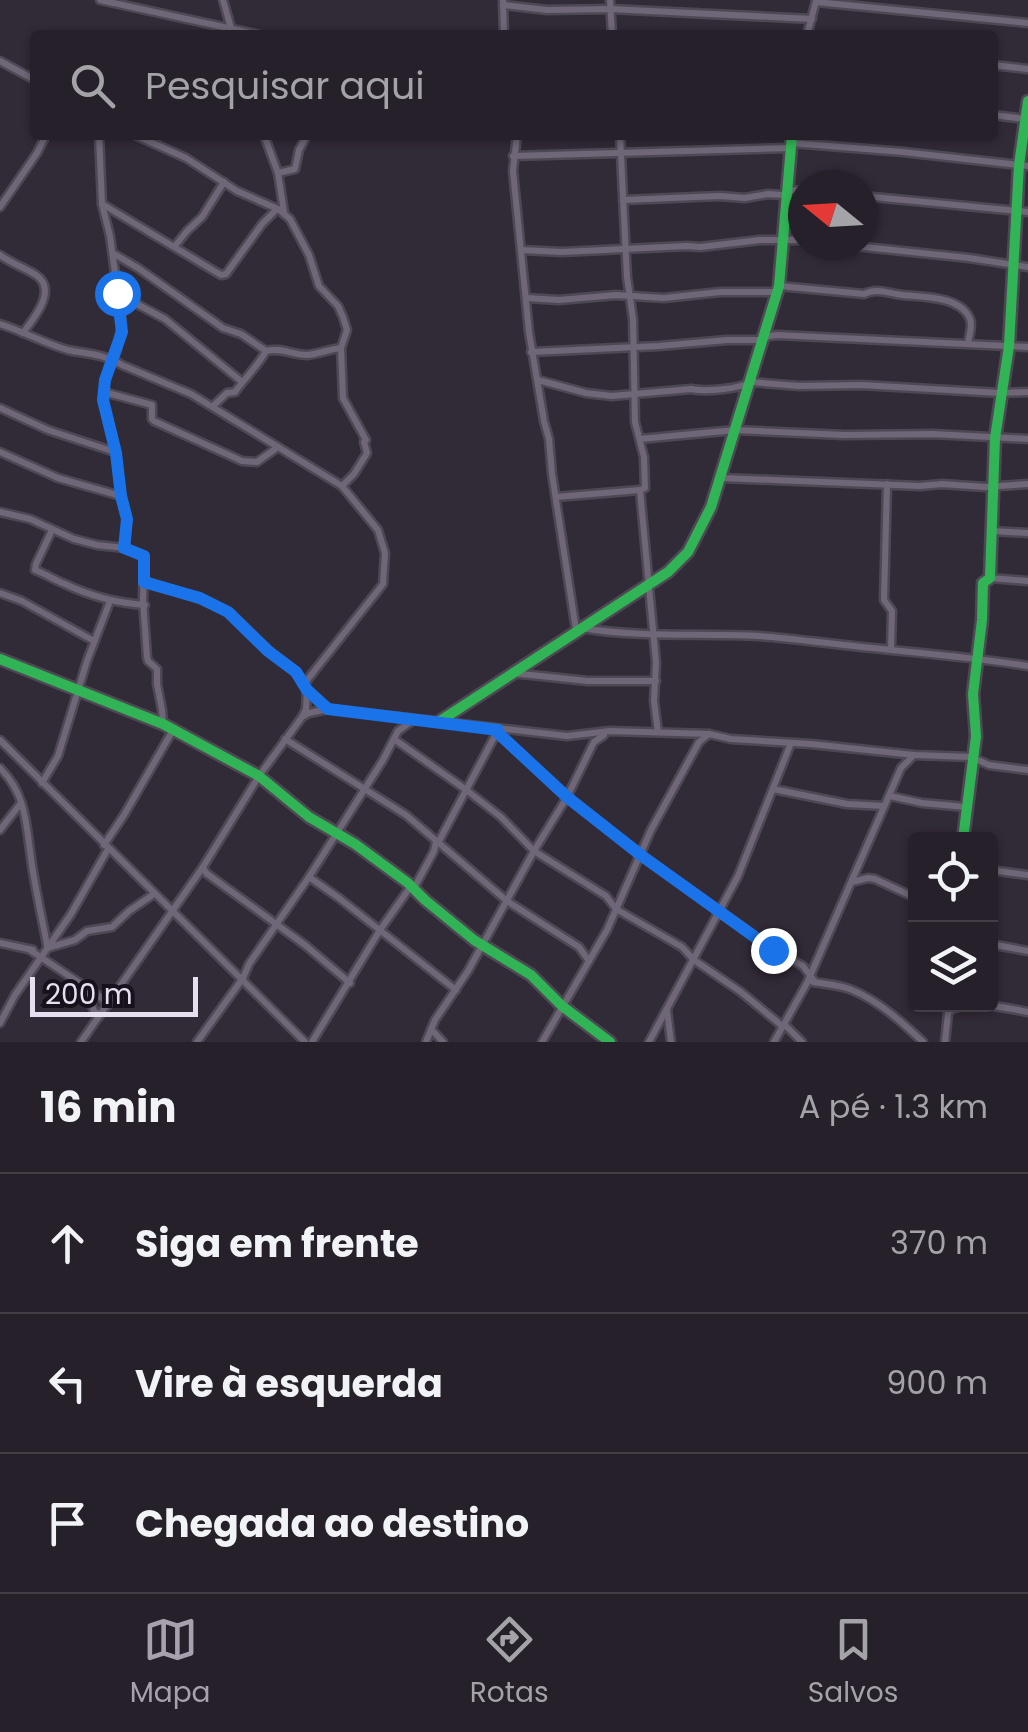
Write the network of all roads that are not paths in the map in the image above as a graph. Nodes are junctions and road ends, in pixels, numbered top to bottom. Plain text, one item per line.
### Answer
1 (100, 0) edge
2 (223, 0) edge
3 (816, 1) edge
4 (503, 2) edge
5 (152, 4) dead end
6 (610, 4) edge
7 (144, 10) junction
8 (812, 19) junction
9 (1028, 23) edge
10 (221, 30) edge
11 (232, 30) edge
12 (504, 30) edge
13 (612, 30) edge
14 (809, 30) edge
15 (0, 61) edge
16 (998, 66) edge
17 (1028, 69) edge
18 (30, 77) edge
19 (1028, 101) edge
20 (998, 116) edge
21 (1026, 119) edge
22 (43, 140) edge
23 (100, 140) edge
24 (146, 140) edge
25 (266, 140) edge
26 (304, 140) edge
27 (517, 140) edge
28 (620, 140) edge
29 (791, 142) edge
30 (620, 153) junction
31 (513, 156) junction
32 (1024, 165) edge
33 (789, 170) edge
34 (278, 173) junction
35 (224, 182) junction
36 (788, 190) joint
37 (878, 198) edge
38 (623, 200) junction
39 (102, 204) junction
40 (0, 207) edge
41 (281, 212) junction
42 (1022, 212) edge
43 (784, 240) junction
44 (788, 240) edge
45 (174, 246) junction
46 (878, 248) edge
47 (626, 249) junction
48 (521, 250) junction
49 (112, 254) junction
50 (0, 255) edge
51 (1013, 265) junction
52 (1028, 266) edge
53 (778, 289) junction
54 (117, 293) junction
55 (629, 297) junction
56 (527, 298) junction
57 (0, 324) edge
58 (23, 332) junction
59 (762, 340) junction
60 (968, 343) junction
61 (633, 346) junction
62 (1009, 346) junction
63 (341, 348) junction
64 (1028, 348) edge
65 (266, 350) junction
66 (532, 352) junction
67 (112, 359) junction
68 (538, 380) junction
69 (241, 382) junction
70 (751, 382) junction
71 (104, 392) junction
72 (1028, 392) edge
73 (1000, 393) junction
74 (634, 394) junction
75 (213, 407) junction
76 (0, 408) edge
77 (735, 430) junction
78 (995, 438) junction
79 (640, 439) junction
80 (1028, 439) edge
81 (278, 447) junction
82 (0, 452) edge
83 (116, 453) junction
84 (722, 478) junction
85 (886, 484) junction
86 (1028, 484) edge
87 (342, 486) junction
88 (992, 486) junction
89 (640, 490) junction
90 (121, 496) junction
91 (556, 497) junction
92 (0, 512) edge
93 (52, 530) junction
94 (991, 531) junction
95 (1028, 533) edge
96 (124, 548) junction
97 (990, 578) junction
98 (1028, 581) edge
99 (144, 582) junction
100 (648, 584) junction
101 (0, 593) edge
102 (110, 601) junction
103 (145, 605) junction
104 (578, 629) junction
105 (652, 632) junction
106 (94, 641) junction
107 (892, 649) junction
108 (978, 658) junction
109 (0, 659) edge
110 (1028, 666) edge
111 (511, 673) junction
112 (656, 681) junction
113 (306, 687) junction
114 (78, 690) junction
115 (328, 709) junction
116 (302, 717) junction
117 (413, 720) junction
118 (440, 721) junction
119 (168, 727) junction
120 (498, 731) junction
121 (610, 732) junction
122 (658, 732) junction
123 (693, 733) junction
124 (709, 734) junction
125 (394, 739) junction
126 (0, 740) edge
127 (285, 740) junction
128 (792, 743) junction
129 (695, 749) junction
130 (898, 753) junction
131 (914, 755) junction
132 (971, 757) junction
133 (0, 768) edge
134 (901, 768) junction
135 (1028, 770) edge
136 (259, 776) junction
137 (42, 782) junction
138 (364, 788) junction
139 (466, 789) junction
140 (773, 789) junction
141 (890, 796) junction
142 (567, 797) junction
143 (22, 802) junction
144 (884, 806) junction
145 (966, 807) junction
146 (0, 830) edge
147 (337, 832) junction
148 (964, 832) edge
149 (438, 846) junction
150 (106, 847) junction
151 (534, 851) junction
152 (642, 856) junction
153 (861, 859) junction
154 (202, 871) junction
155 (998, 871) edge
156 (1028, 875) edge
157 (309, 877) junction
158 (868, 878) junction
159 (851, 883) junction
160 (413, 884) junction
161 (154, 894) junction
162 (908, 895) edge
163 (507, 901) junction
164 (616, 909) junction
165 (718, 910) junction
166 (172, 911) junction
167 (276, 923) junction
168 (380, 930) junction
169 (0, 943) edge
170 (482, 945) junction
171 (998, 945) edge
172 (44, 949) junction
173 (1028, 951) edge
174 (694, 960) junction
175 (589, 961) junction
176 (53, 966) junction
177 (803, 966) junction
178 (813, 966) junction
179 (241, 977) junction
180 (810, 980) junction
181 (350, 984) junction
182 (84, 986) junction
183 (456, 990) junction
184 (107, 1006) junction
185 (562, 1006) junction
186 (998, 1006) edge
187 (667, 1008) junction
188 (948, 1012) edge
189 (1028, 1012) edge
190 (100, 1016) junction
191 (0, 1023) edge
192 (785, 1025) junction
193 (431, 1029) junction
194 (793, 1031) junction
195 (780, 1033) junction
196 (307, 1041) edge
197 (82, 1042) edge
198 (197, 1042) edge
199 (429, 1042) edge
200 (442, 1042) edge
201 (542, 1042) edge
202 (610, 1042) edge
203 (649, 1042) edge
204 (670, 1042) edge
205 (774, 1042) edge
206 (802, 1042) edge
207 (923, 1042) edge
208 (945, 1042) edge

1 - 7 street
2 - 11 street
3 - 8 street
3 - 9 street
4 - 6 street
4 - 12 street
5 - 7 street
6 - 8 street
6 - 13 street
7 - 10 street
8 - 14 street
15 - 18 street
16 - 17 street
19 - 21 street
20 - 21 street
21 - 32 street
22 - 40 street
23 - 39 street
24 - 35 street
25 - 34 street
26 - 34 street
27 - 31 street
28 - 30 street
29 - 30 street
29 - 32 street
29 - 33 street
30 - 31 street
30 - 38 street
31 - 48 street
32 - 42 street
34 - 41 street
35 - 41 street
35 - 45 street
36 - 38 street
36 - 43 street
37 - 42 street
38 - 47 street
39 - 45 street
39 - 49 street
41 - 45 street
41 - 63 street
42 - 51 street
43 - 44 street
43 - 47 street
43 - 53 street
46 - 51 street
47 - 48 street
47 - 55 street
48 - 56 street
49 - 54 street
49 - 65 street
50 - 58 street
51 - 52 street
51 - 62 street
53 - 55 street
53 - 59 street
53 - 60 street
54 - 67 street
54 - 69 street
55 - 56 street
55 - 61 street
56 - 66 street
57 - 58 street
58 - 67 street
59 - 60 street
59 - 61 street
59 - 70 street
60 - 62 street
61 - 66 street
61 - 74 street
62 - 64 street
62 - 73 street
63 - 65 street
63 - 87 street
65 - 69 street
66 - 68 street
67 - 71 street
67 - 75 street
68 - 74 street
68 - 91 street
69 - 75 street
70 - 73 street
70 - 74 street
70 - 77 street
71 - 81 street
71 - 83 street
72 - 73 street
73 - 78 street
74 - 79 street
75 - 81 street
76 - 83 street
77 - 78 street
77 - 79 street
77 - 84 street
78 - 80 street
78 - 88 street
79 - 89 street
81 - 87 street
82 - 90 street
83 - 90 street
84 - 85 street
84 - 100 street
85 - 88 street
85 - 107 street
86 - 88 street
87 - 113 street
88 - 94 street
89 - 91 street
89 - 100 street
90 - 96 street
91 - 104 street
92 - 93 street
93 - 96 street
93 - 102 street
94 - 95 street
94 - 97 street
96 - 99 street
97 - 98 street
97 - 108 street
99 - 103 street
99 - 113 street
100 - 104 street
100 - 105 street
101 - 106 street
102 - 103 street
102 - 106 street
103 - 119 street
104 - 105 street
104 - 111 street
105 - 107 street
105 - 112 street
106 - 114 street
107 - 108 street
108 - 110 street
108 - 132 street
109 - 114 street
111 - 112 street
111 - 118 street
112 - 122 street
113 - 115 street
113 - 116 street
114 - 119 street
114 - 137 street
115 - 116 street
115 - 117 street
116 - 127 street
117 - 118 street
117 - 125 street
118 - 120 street
119 - 136 street
119 - 150 street
120 - 121 street
120 - 139 street
120 - 142 street
121 - 122 street
121 - 142 street
122 - 123 street
123 - 124 street
123 - 129 street
124 - 128 street
124 - 129 street
125 - 138 street
125 - 139 street
126 - 137 street
127 - 136 street
127 - 138 street
128 - 130 street
128 - 140 street
129 - 152 street
130 - 131 street
130 - 134 street
131 - 132 street
131 - 134 street
132 - 135 street
132 - 145 street
133 - 143 street
134 - 141 street
136 - 147 street
136 - 154 street
137 - 150 street
138 - 147 street
138 - 149 street
139 - 149 street
139 - 151 street
140 - 144 street
140 - 165 street
141 - 144 street
141 - 145 street
142 - 151 street
142 - 152 street
143 - 146 street
143 - 172 street
144 - 153 street
145 - 148 street
147 - 157 street
147 - 160 street
149 - 160 street
149 - 163 street
150 - 161 street
150 - 172 street
151 - 163 street
151 - 164 street
152 - 164 street
152 - 165 street
153 - 158 street
153 - 159 street
154 - 166 street
154 - 167 street
155 - 156 street
157 - 167 street
157 - 168 street
158 - 159 street
158 - 162 street
159 - 178 street
160 - 168 street
160 - 170 street
161 - 166 street
161 - 172 street
163 - 170 street
163 - 175 street
164 - 174 street
164 - 175 street
165 - 174 street
165 - 177 street
166 - 179 street
166 - 184 street
167 - 179 street
167 - 181 street
168 - 181 street
168 - 183 street
169 - 172 street
170 - 183 street
170 - 185 street
171 - 173 street
172 - 176 street
172 - 176 street
172 - 191 street
174 - 187 street
174 - 192 street
175 - 185 street
176 - 182 street
177 - 178 street
177 - 180 street
178 - 180 street
179 - 196 street
179 - 198 street
180 - 192 street
180 - 207 street
181 - 196 street
182 - 184 street
182 - 190 street
183 - 193 street
184 - 190 street
185 - 201 street
185 - 202 street
186 - 189 street
187 - 203 street
187 - 204 street
188 - 208 street
190 - 197 street
192 - 194 street
192 - 195 street
193 - 199 street
193 - 200 street
194 - 195 street
194 - 206 street
195 - 205 street
199 - 200 street

